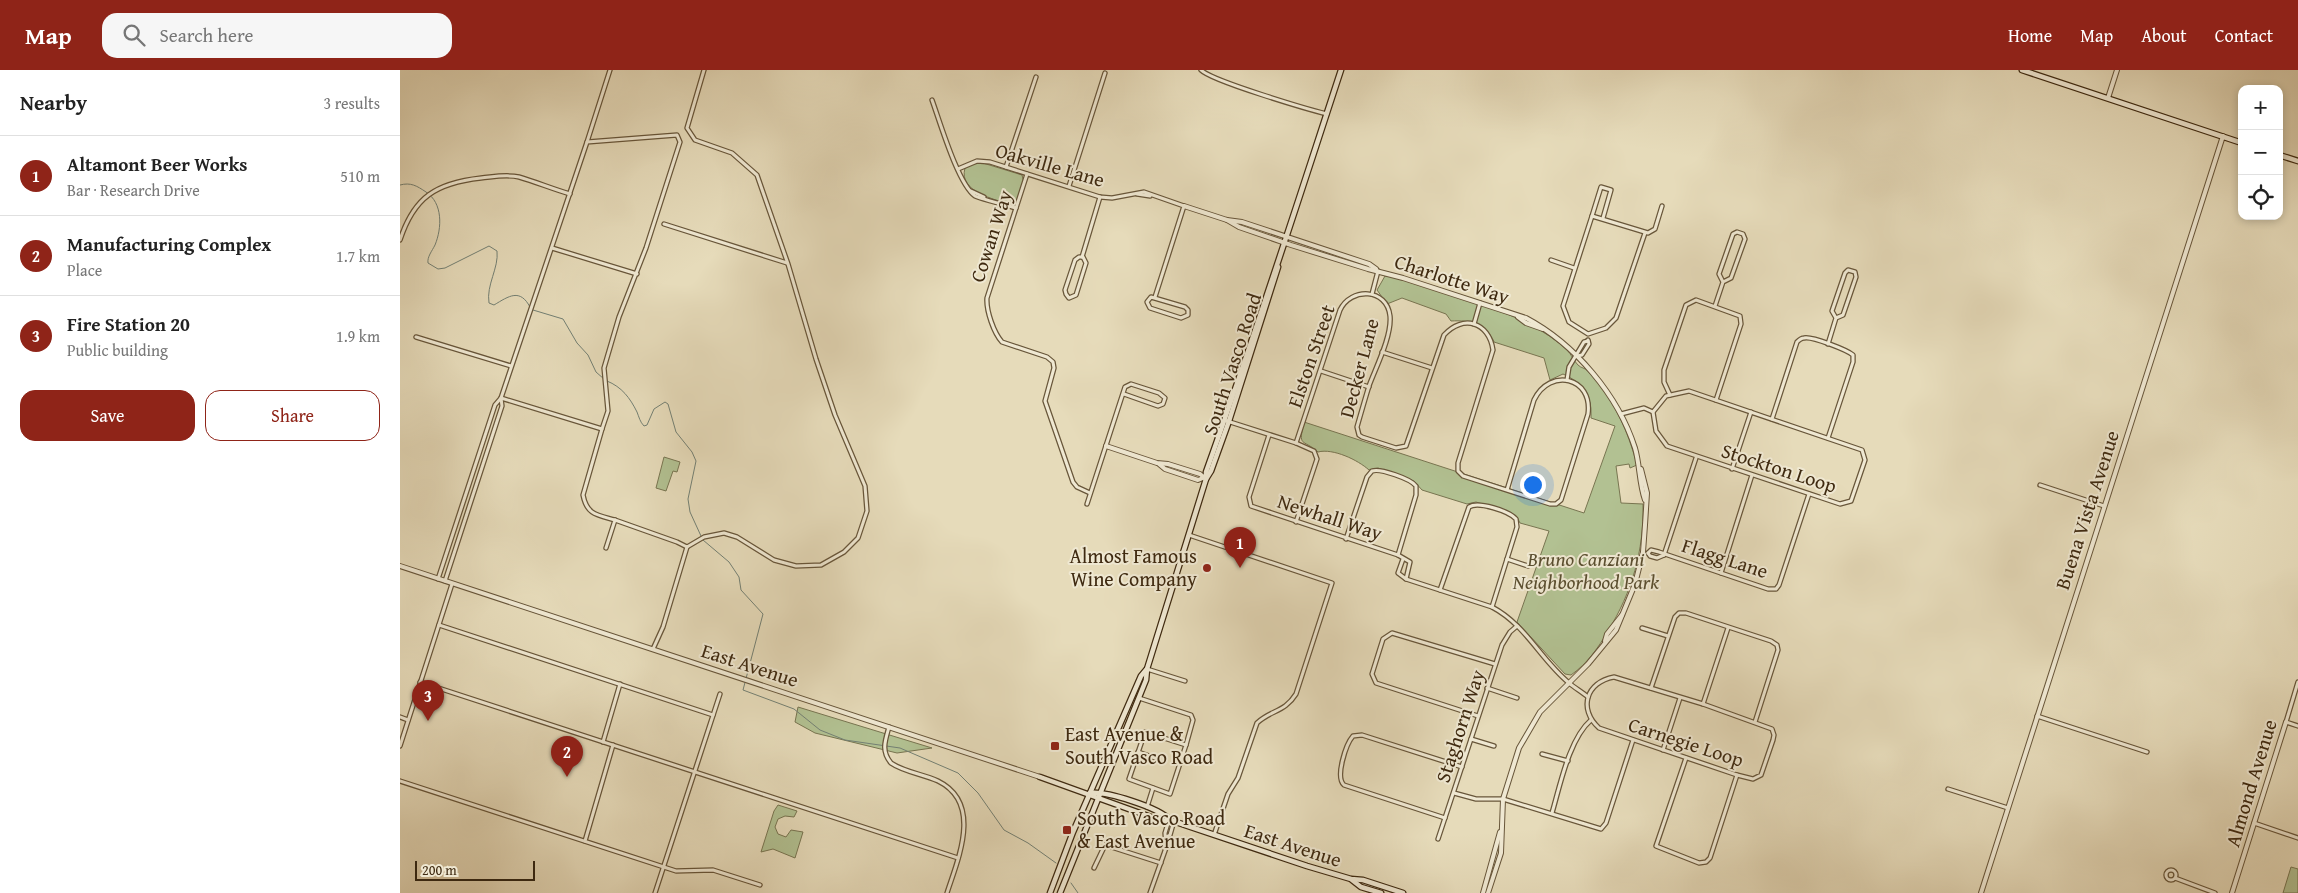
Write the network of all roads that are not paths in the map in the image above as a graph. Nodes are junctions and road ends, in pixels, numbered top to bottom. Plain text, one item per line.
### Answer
1 (610, 70) edge
2 (704, 70) edge
3 (1201, 70) edge
4 (1341, 70) edge
5 (2022, 70) edge
6 (2117, 70) edge
7 (1105, 73) dead end
8 (1036, 77) dead end
9 (2108, 98) junction
10 (932, 100) dead end
11 (1327, 114) junction
12 (2223, 136) junction
13 (587, 142) junction
14 (2238, 142) edge
15 (2283, 156) edge
16 (2298, 162) edge
17 (1006, 167) junction
18 (958, 169) junction
19 (1027, 174) junction
20 (1069, 186) junction
21 (570, 194) junction
22 (1100, 197) junction
23 (1184, 206) junction
24 (1662, 206) dead end
25 (1016, 208) junction
26 (1592, 216) junction
27 (1603, 218) junction
28 (1227, 220) junction
29 (664, 224) dead end
30 (1645, 233) junction
31 (1287, 237) junction
32 (400, 240) edge
33 (1285, 243) junction
34 (552, 248) junction
35 (1082, 257) junction
36 (1551, 260) dead end
37 (788, 264) junction
38 (1574, 268) junction
39 (1378, 270) junction
40 (637, 274) junction
41 (1723, 282) junction
42 (1372, 294) junction
43 (1155, 297) junction
44 (1480, 303) junction
45 (1715, 306) junction
46 (1836, 318) junction
47 (1474, 324) junction
48 (1588, 334) junction
49 (416, 337) dead end
50 (1588, 341) junction
51 (1828, 344) junction
52 (1382, 352) junction
53 (1576, 356) junction
54 (511, 366) junction
55 (1432, 368) junction
56 (1321, 372) junction
57 (1567, 380) junction
58 (1369, 387) junction
59 (1124, 394) junction
60 (1670, 395) junction
61 (501, 398) junction
62 (1716, 400) junction
63 (1653, 412) junction
64 (1751, 412) junction
65 (1621, 414) junction
66 (1772, 418) junction
67 (1227, 421) junction
68 (602, 429) junction
69 (1269, 434) junction
70 (1828, 438) junction
71 (1296, 443) junction
72 (1106, 446) junction
73 (1696, 458) junction
74 (1732, 469) junction
75 (1752, 476) junction
76 (1204, 478) junction
77 (2040, 485) dead end
78 (1507, 490) junction
79 (1090, 493) junction
80 (1809, 494) junction
81 (1087, 504) dead end
82 (2104, 506) junction
83 (615, 520) junction
84 (1296, 522) junction
85 (1189, 535) junction
86 (1346, 538) junction
87 (687, 547) junction
88 (606, 548) dead end
89 (1645, 553) junction
90 (1398, 555) junction
91 (1664, 555) junction
92 (1403, 559) junction
93 (1507, 559) junction
94 (400, 566) edge
95 (1528, 566) dead end
96 (1721, 573) junction
97 (438, 579) junction
98 (1406, 579) junction
99 (445, 581) junction
100 (452, 584) junction
101 (1440, 590) junction
102 (1492, 607) junction
103 (439, 625) junction
104 (1517, 626) junction
105 (1642, 628) dead end
106 (1728, 628) junction
107 (1668, 636) junction
108 (652, 649) junction
109 (1495, 664) junction
110 (1147, 669) junction
111 (1185, 681) dead end
112 (420, 682) junction
113 (2298, 682) edge
114 (1568, 683) junction
115 (620, 684) junction
116 (1487, 688) junction
117 (1651, 688) junction
118 (720, 694) dead end
119 (1588, 696) junction
120 (1139, 698) junction
121 (1517, 698) dead end
122 (1680, 698) junction
123 (1702, 704) junction
124 (713, 714) junction
125 (1478, 716) junction
126 (2037, 716) junction
127 (400, 718) edge
128 (408, 720) junction
129 (1591, 720) junction
130 (1755, 722) junction
131 (2286, 722) junction
132 (2298, 726) edge
133 (888, 727) junction
134 (1471, 738) junction
135 (1633, 740) junction
136 (603, 742) junction
137 (613, 745) junction
138 (1186, 745) junction
139 (400, 746) edge
140 (1494, 746) dead end
141 (1663, 750) junction
142 (1138, 752) junction
143 (2147, 752) dead end
144 (1542, 754) dead end
145 (1686, 758) junction
146 (1158, 759) dead end
147 (1568, 762) junction
148 (1462, 767) junction
149 (695, 772) junction
150 (1737, 775) junction
151 (1040, 777) joint
152 (400, 781) edge
153 (1153, 788) junction
154 (1948, 789) dead end
155 (1099, 792) junction
156 (1090, 793) junction
157 (1454, 793) junction
158 (1096, 799) junction
159 (1503, 799) junction
160 (1147, 808) junction
161 (2008, 808) junction
162 (1552, 814) junction
163 (1445, 818) junction
164 (1172, 821) junction
165 (2254, 823) junction
166 (1502, 825) junction
167 (1214, 835) junction
168 (2298, 838) edge
169 (1438, 839) dead end
170 (585, 841) junction
171 (958, 858) junction
172 (1161, 863) junction
173 (664, 866) junction
174 (1094, 868) dead end
175 (2174, 878) dead end
176 (1351, 879) junction
177 (760, 885) dead end
178 (655, 893) edge
179 (946, 893) edge
180 (1050, 893) edge
181 (1060, 893) edge
182 (1150, 893) edge
183 (1381, 893) edge
184 (1403, 893) edge
185 (1483, 893) edge
186 (1488, 893) edge
187 (1982, 893) edge
188 (2215, 893) edge
189 (2232, 893) edge

1 - 13 street
2 - 37 street
3 - 11 street
4 - 11 main road, South Vasco Road
5 - 9 main road
6 - 9 street
7 - 20 street
8 - 17 street
9 - 12 main road
10 - 18 street
11 - 31 main road, South Vasco Road
12 - 14 main road
12 - 82 street, Buena Vista Avenue
13 - 21 street
13 - 40 street
15 - 16 main road
17 - 18 street, Oakville Lane
17 - 19 street, Oakville Lane
18 - 25 street
19 - 20 street, Oakville Lane
19 - 25 street, Cowan Way
20 - 22 street, Oakville Lane
21 - 32 street
21 - 34 street
22 - 23 street, Oakville Lane
22 - 35 street
23 - 28 street, Oakville Lane
23 - 43 street
24 - 30 street
25 - 79 street, Cowan Way
26 - 27 street
26 - 27 street
26 - 38 street
27 - 30 street
28 - 31 street, Oakville Lane
28 - 33 street, Oakville Lane
29 - 37 street
30 - 48 street
31 - 33 main road, South Vasco Road
31 - 39 street, Charlotte Way
33 - 39 street, Charlotte Way
33 - 67 main road, South Vasco Road
34 - 40 street
34 - 54 street
35 - 35 street
36 - 38 street
37 - 87 street
38 - 48 street
39 - 42 street
39 - 44 street, Charlotte Way
40 - 68 street
41 - 41 street
41 - 45 street
42 - 52 street, Decker Lane
42 - 56 street, Elston Street
43 - 43 street
44 - 47 street
44 - 53 street, Charlotte Way
45 - 60 street
45 - 62 street
46 - 46 street
46 - 51 street
47 - 55 street, Decker Lane
47 - 78 street
48 - 50 street
49 - 54 street
50 - 53 street
50 - 53 street
51 - 66 street
51 - 70 street
52 - 55 street
52 - 58 street, Decker Lane
53 - 57 street
53 - 65 street, Charlotte Way
54 - 61 street
55 - 58 street, Decker Lane
56 - 58 street
56 - 71 street, Elston Street
57 - 78 street
57 - 78 street
59 - 59 street
59 - 72 street
60 - 62 street, Stockton Loop
60 - 63 street
61 - 68 street
61 - 97 street
61 - 99 street
62 - 64 street, Stockton Loop
63 - 65 street
63 - 73 street, Stockton Loop
64 - 66 street, Stockton Loop
64 - 74 street
65 - 89 street, Charlotte Way
66 - 70 street, Stockton Loop
67 - 69 street
67 - 76 main road, South Vasco Road
68 - 83 street
69 - 71 street
69 - 84 street, Newhall Way
70 - 80 street, Stockton Loop
71 - 84 street
72 - 76 street
72 - 79 street
73 - 74 street, Stockton Loop
73 - 91 street
74 - 75 street, Stockton Loop
75 - 80 street, Stockton Loop
75 - 96 street
76 - 85 main road, South Vasco Road
77 - 82 street
79 - 81 street
80 - 96 street, Flagg Lane
82 - 126 street, Buena Vista Avenue
83 - 87 street
83 - 88 street
84 - 86 street, Newhall Way
85 - 110 main road, South Vasco Road
85 - 167 street
86 - 90 street, Newhall Way
86 - 90 street
87 - 108 street
89 - 91 street, Flagg Lane
89 - 114 street, Charlotte Way
90 - 92 street, Newhall Way
91 - 96 street, Flagg Lane
92 - 98 street
92 - 98 street
93 - 95 street
93 - 101 street
93 - 102 street
94 - 97 street, East Avenue
97 - 99 street, East Avenue
98 - 101 street
99 - 100 street, East Avenue
100 - 103 street
100 - 108 street, East Avenue
101 - 102 street
102 - 104 street
103 - 112 street
103 - 115 street
104 - 109 street, Staghorn Way
104 - 114 street
105 - 107 street
106 - 107 street
106 - 123 street
106 - 130 street
107 - 117 street
108 - 133 street, East Avenue
109 - 116 street, Staghorn Way
109 - 125 street
110 - 111 street
110 - 120 main road, South Vasco Road
110 - 156 main road, South Vasco Road
112 - 128 street
112 - 136 street
113 - 131 street, Almond Avenue
114 - 119 street
114 - 159 street, Charlotte Way
115 - 124 street
115 - 136 street
116 - 121 street
116 - 125 street, Staghorn Way
117 - 119 street, Carnegie Loop
117 - 122 street, Carnegie Loop
118 - 124 street
119 - 129 street
120 - 138 street
120 - 155 main road, South Vasco Road
122 - 123 street, Carnegie Loop
122 - 141 street
123 - 130 street, Carnegie Loop
124 - 149 street
125 - 134 street, Staghorn Way
126 - 143 street
126 - 161 street, Buena Vista Avenue
127 - 128 street
128 - 139 street
129 - 135 street, Carnegie Loop
129 - 147 street
130 - 150 street, Carnegie Loop
131 - 132 street
131 - 165 street, Almond Avenue
133 - 151 street, East Avenue
133 - 171 street
134 - 140 street
134 - 148 street, Staghorn Way
135 - 141 street, Carnegie Loop
135 - 162 street
136 - 137 street
137 - 149 street
137 - 170 street
138 - 142 street
138 - 153 street
141 - 145 street, Carnegie Loop
142 - 146 street
142 - 153 street
144 - 147 street
145 - 150 street, Carnegie Loop
145 - 150 street
147 - 162 street
148 - 157 street, Staghorn Way
148 - 163 street
149 - 171 street
149 - 173 street
151 - 156 main road, East Avenue
152 - 170 street
153 - 160 street
154 - 161 street
155 - 156 main road, East Avenue
155 - 158 main road, South Vasco Road
155 - 160 main road, East Avenue
156 - 158 main road, East Avenue
156 - 180 main road, South Vasco Road
157 - 159 street
157 - 163 street, Staghorn Way
158 - 164 main road, East Avenue
158 - 181 main road, South Vasco Road
159 - 162 street
159 - 166 street, Charlotte Way
160 - 164 main road, East Avenue
161 - 187 street, Buena Vista Avenue
163 - 169 street, Staghorn Way
164 - 167 main road, East Avenue
164 - 172 street
165 - 168 street
165 - 189 street, Almond Avenue
166 - 185 street, Charlotte Way
166 - 186 street, Charlotte Way
167 - 176 main road, East Avenue
170 - 173 street
171 - 179 street
172 - 174 street
172 - 182 street
173 - 177 street
173 - 178 street
175 - 188 street
176 - 183 main road, East Avenue
176 - 184 main road, East Avenue

